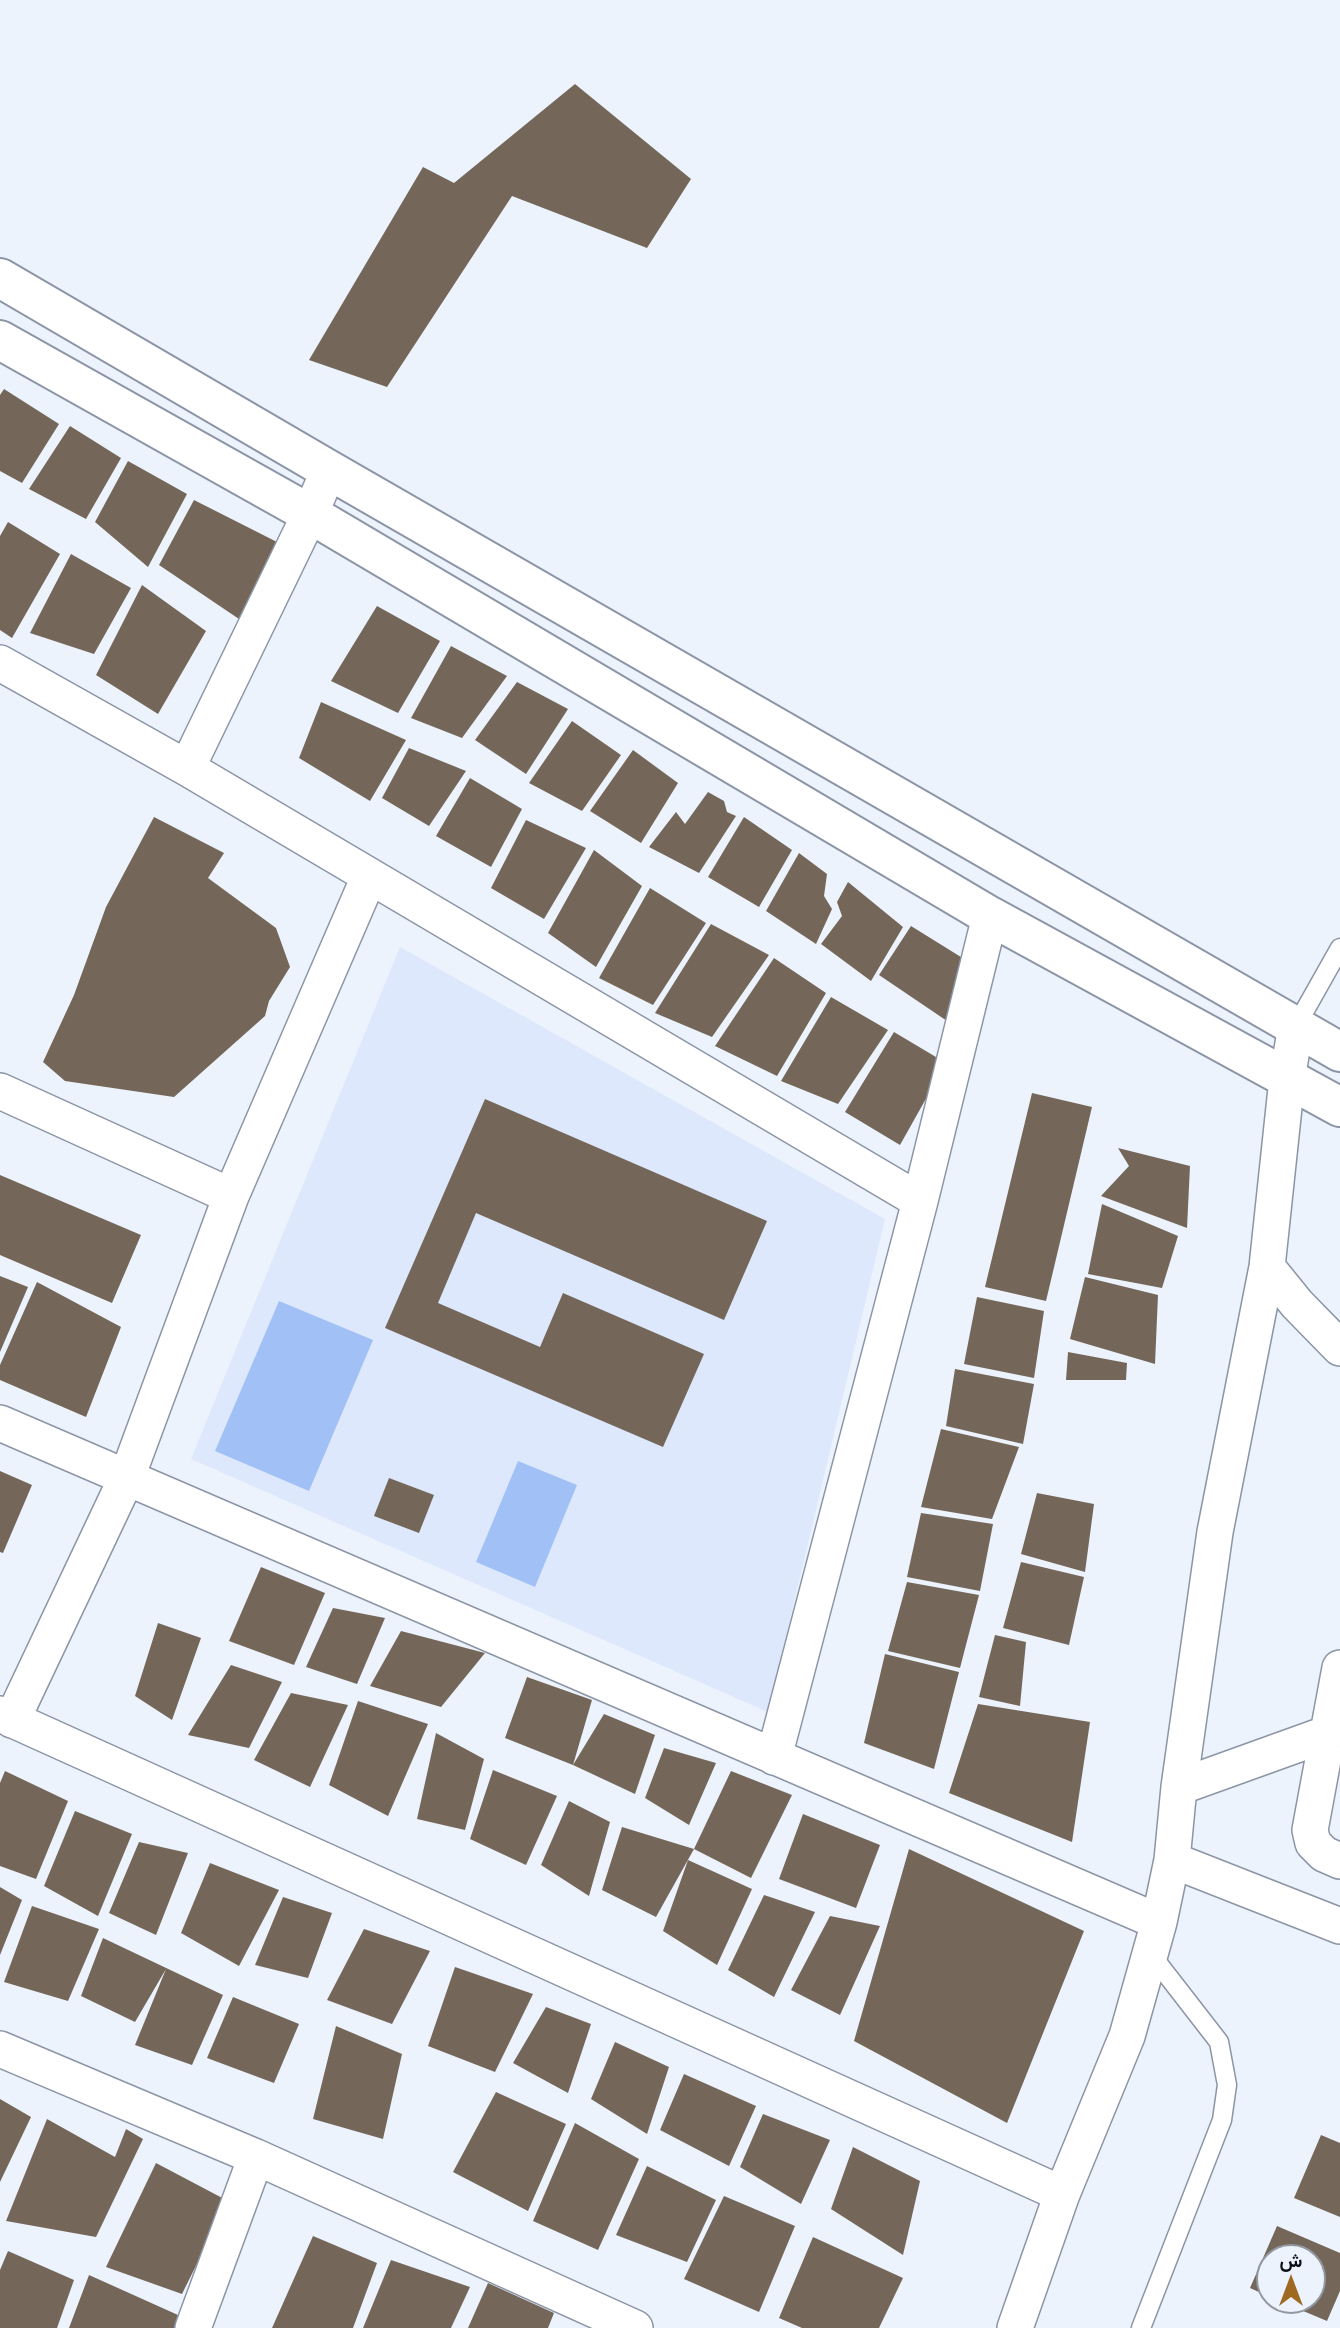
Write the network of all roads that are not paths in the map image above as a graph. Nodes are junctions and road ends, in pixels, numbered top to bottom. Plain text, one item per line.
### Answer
1 (0, 278) edge
2 (0, 340) edge
3 (329, 470) junction
4 (310, 514) junction
5 (0, 663) edge
6 (187, 768) junction
7 (369, 877) junction
8 (990, 916) junction
9 (1340, 948) edge
10 (1296, 1027) junction
11 (1340, 1052) edge
12 (1287, 1079) junction
13 (0, 1091) edge
14 (1340, 1107) edge
15 (231, 1196) junction
16 (920, 1201) junction
17 (1267, 1267) junction
18 (1340, 1348) edge
19 (0, 1423) edge
20 (127, 1477) junction
21 (1340, 1668) edge
22 (6, 1717) edge
23 (1329, 1733) junction
24 (774, 1757) junction
25 (1179, 1787) junction
26 (1172, 1860) junction
27 (1340, 1861) edge
28 (1340, 1926) edge
29 (1155, 1938) junction
30 (0, 2049) edge
31 (257, 2157) junction
32 (1062, 2194) junction
33 (193, 2328) edge
34 (635, 2328) edge
35 (1015, 2328) edge
36 (1141, 2328) edge

1 - 3 street
2 - 4 street
3 - 4 street
3 - 10 street
4 - 6 street
4 - 8 street
5 - 6 street
6 - 7 street
7 - 15 street
7 - 16 street
8 - 12 street
8 - 16 street
9 - 10 lane
10 - 11 street
10 - 12 street
12 - 14 street
12 - 17 street
13 - 15 street
15 - 20 street
16 - 24 street
17 - 18 street
17 - 25 street
19 - 20 street
20 - 22 street
20 - 24 street
21 - 23 street
22 - 32 street
23 - 25 street
23 - 27 street
24 - 29 street
25 - 26 street
26 - 28 street
26 - 29 street
29 - 32 street
29 - 36 lane
30 - 31 street
31 - 33 street
31 - 34 street
32 - 35 street

